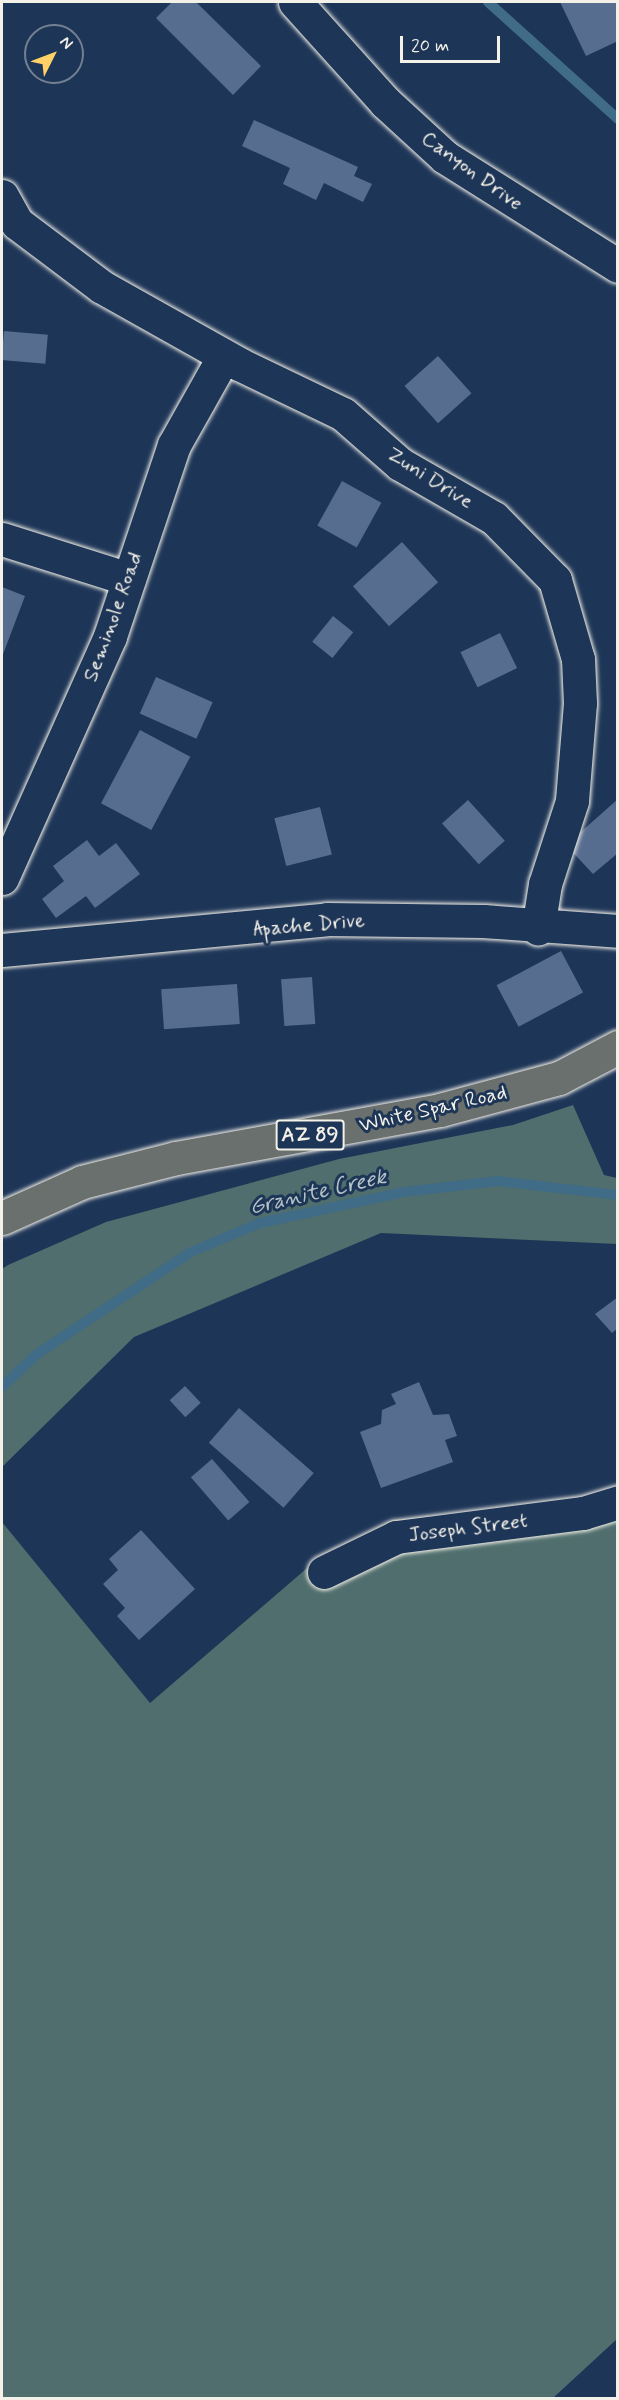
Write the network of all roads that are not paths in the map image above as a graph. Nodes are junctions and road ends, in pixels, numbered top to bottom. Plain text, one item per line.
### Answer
1 (295, 2) edge
2 (2, 196) edge
3 (618, 266) edge
4 (224, 356) junction
5 (2, 539) edge
6 (129, 579) junction
7 (2, 878) edge
8 (538, 928) junction
9 (618, 931) edge
10 (2, 950) edge
11 (618, 1047) edge
12 (2, 1218) edge
13 (618, 1502) edge
14 (324, 1572) dead end

1 - 3 street, Canyon Drive
2 - 4 street, Zuni Drive
4 - 6 street, Seminole Road
4 - 8 street, Zuni Drive
5 - 6 street
6 - 7 street, Seminole Road
8 - 9 street, Apache Drive
8 - 10 street, Apache Drive
11 - 12 main road, White Spar Road / AZ 89
13 - 14 street, Joseph Street

